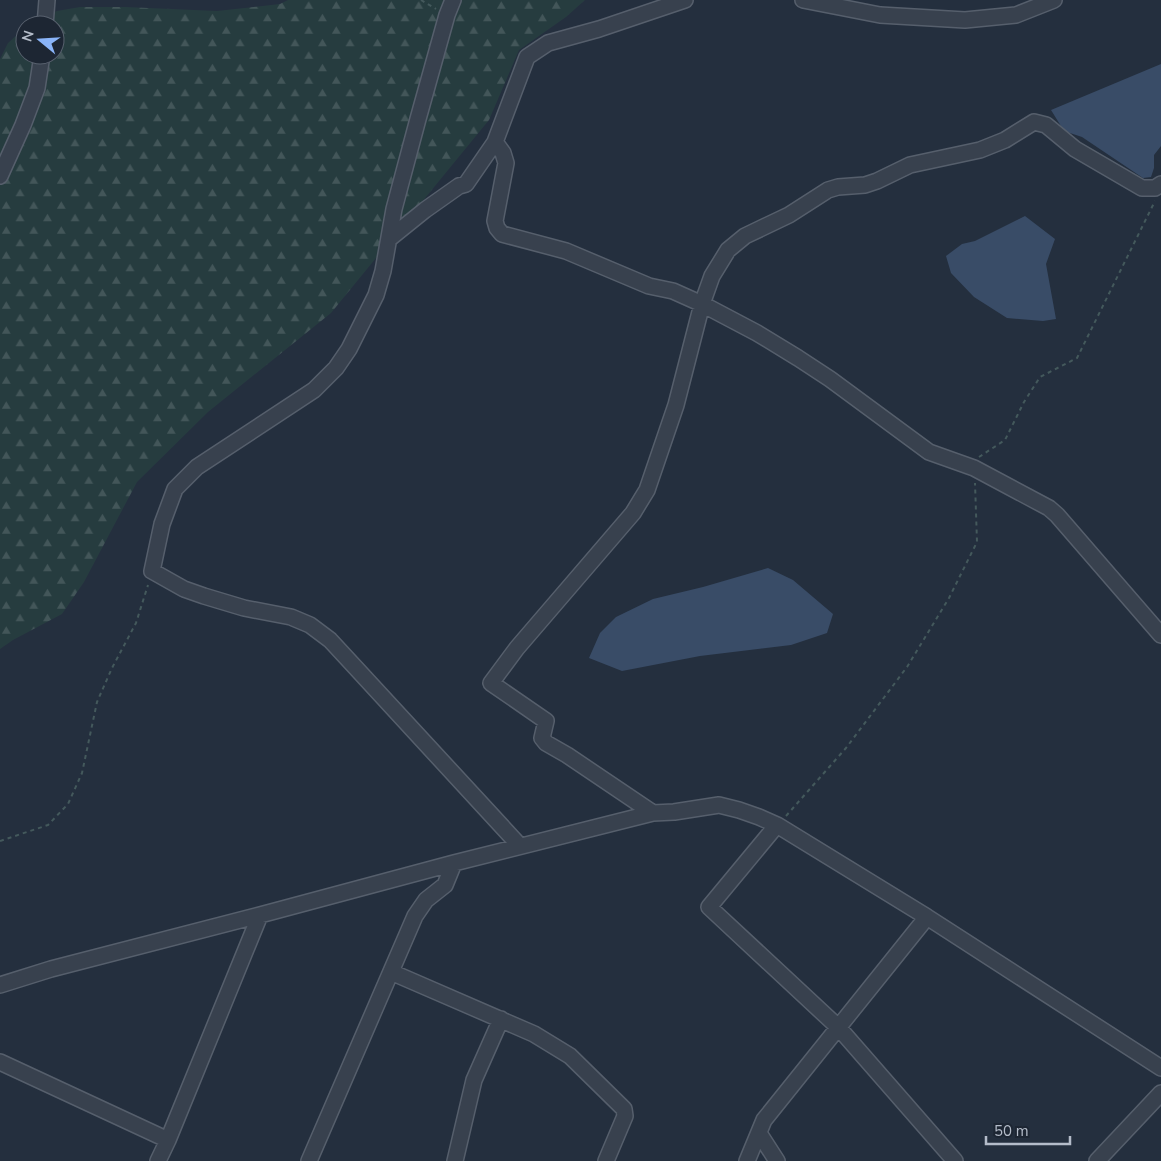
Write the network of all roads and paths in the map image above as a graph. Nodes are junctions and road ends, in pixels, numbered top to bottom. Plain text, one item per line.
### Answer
1 (47, 0) edge
2 (421, 0) edge
3 (453, 0) edge
4 (685, 0) edge
5 (803, 0) edge
6 (1054, 0) edge
7 (428, 4) dead end
8 (46, 15) edge
9 (40, 65) edge
10 (495, 142) junction
11 (0, 176) edge
12 (1159, 191) edge
13 (388, 239) junction
14 (702, 304) junction
15 (974, 468) junction
16 (152, 570) junction
17 (1161, 635) edge
18 (653, 813) junction
19 (777, 826) junction
20 (0, 841) edge
21 (520, 846) junction
22 (454, 863) junction
23 (260, 915) junction
24 (927, 917) junction
25 (392, 972) junction
26 (0, 985) edge
27 (501, 1019) junction
28 (838, 1027) junction
29 (0, 1062) edge
30 (1161, 1068) edge
31 (1161, 1093) edge
32 (758, 1134) junction
33 (168, 1140) junction
34 (158, 1161) edge
35 (310, 1161) edge
36 (455, 1161) edge
37 (606, 1161) edge
38 (747, 1161) edge
39 (777, 1161) edge
40 (955, 1161) edge
41 (1097, 1161) edge

1 - 8 street
2 - 7 path
3 - 13 street
4 - 10 street
5 - 6 street
9 - 11 street
10 - 13 street
10 - 14 street
12 - 14 street
12 - 15 path
13 - 16 street
14 - 15 street
14 - 18 street
15 - 17 street
15 - 19 path
16 - 20 path
16 - 21 street
18 - 19 street
18 - 21 street
19 - 24 street
19 - 28 street
21 - 22 street
22 - 23 street
22 - 25 street
23 - 26 street
23 - 33 street
24 - 28 street
24 - 30 street
25 - 27 street
25 - 35 street
27 - 36 street
27 - 37 street
28 - 32 street
28 - 40 street
29 - 33 street
31 - 41 street
32 - 38 street
32 - 39 street
33 - 34 street

